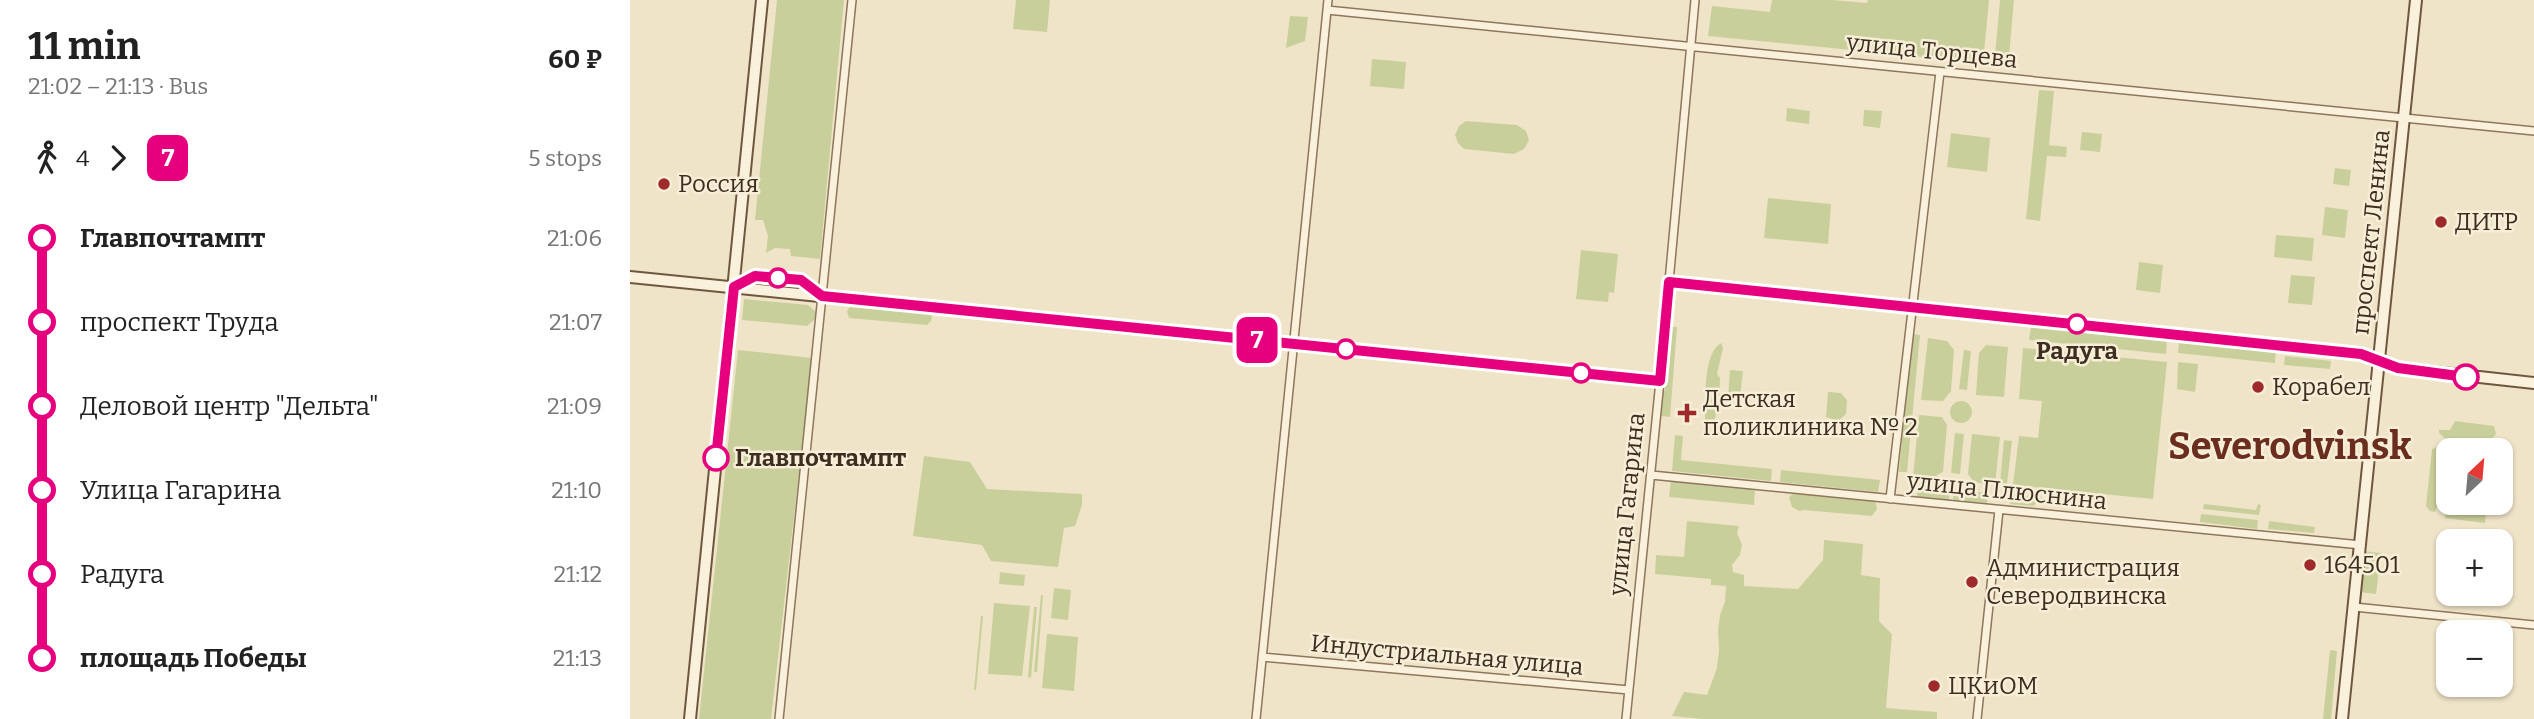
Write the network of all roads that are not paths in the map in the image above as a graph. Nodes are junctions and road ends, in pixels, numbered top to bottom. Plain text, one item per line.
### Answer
1 (762, 0) edge
2 (852, 0) edge
3 (1328, 0) edge
4 (1695, 0) edge
5 (2416, 0) edge
6 (1327, 10) junction
7 (1691, 47) junction
8 (1940, 72) junction
9 (2404, 118) junction
10 (2534, 131) edge
11 (630, 277) edge
12 (1669, 282) junction
13 (734, 287) junction
14 (822, 296) junction
15 (1912, 307) junction
16 (1294, 344) junction
17 (2378, 360) junction
18 (1660, 381) junction
19 (2534, 383) edge
20 (1651, 475) junction
21 (1890, 499) junction
22 (1999, 510) junction
23 (2361, 545) junction
24 (2354, 607) junction
25 (2534, 625) edge
26 (1262, 657) junction
27 (1629, 690) junction
28 (690, 719) edge
29 (779, 719) edge
30 (1256, 719) edge
31 (1626, 719) edge
32 (1977, 719) edge
33 (2342, 719) edge

1 - 13 street
2 - 14 street
3 - 6 street
4 - 7 street, улица Гагарина
5 - 9 street, проспект Ленина
6 - 7 street, улица Торцева
6 - 16 street
7 - 8 street, улица Торцева
7 - 12 street, улица Гагарина
8 - 9 street, улица Торцева
8 - 15 street
9 - 10 street, улица Торцева
9 - 17 street, проспект Ленина
11 - 13 street
12 - 15 street
12 - 18 street, улица Гагарина
13 - 14 street
13 - 28 street
14 - 16 street
14 - 29 street
15 - 17 street
15 - 21 street
16 - 18 street
16 - 26 street
17 - 19 street
17 - 23 street, проспект Ленина
18 - 20 street, улица Гагарина
20 - 21 street, улица Плюснина
20 - 27 street, улица Гагарина
21 - 22 street, улица Плюснина
22 - 23 street, улица Плюснина
22 - 32 street
23 - 24 street, проспект Ленина
24 - 25 street
24 - 33 street, проспект Ленина
26 - 27 street, Индустриальная улица
26 - 30 street
27 - 31 street, улица Гагарина

